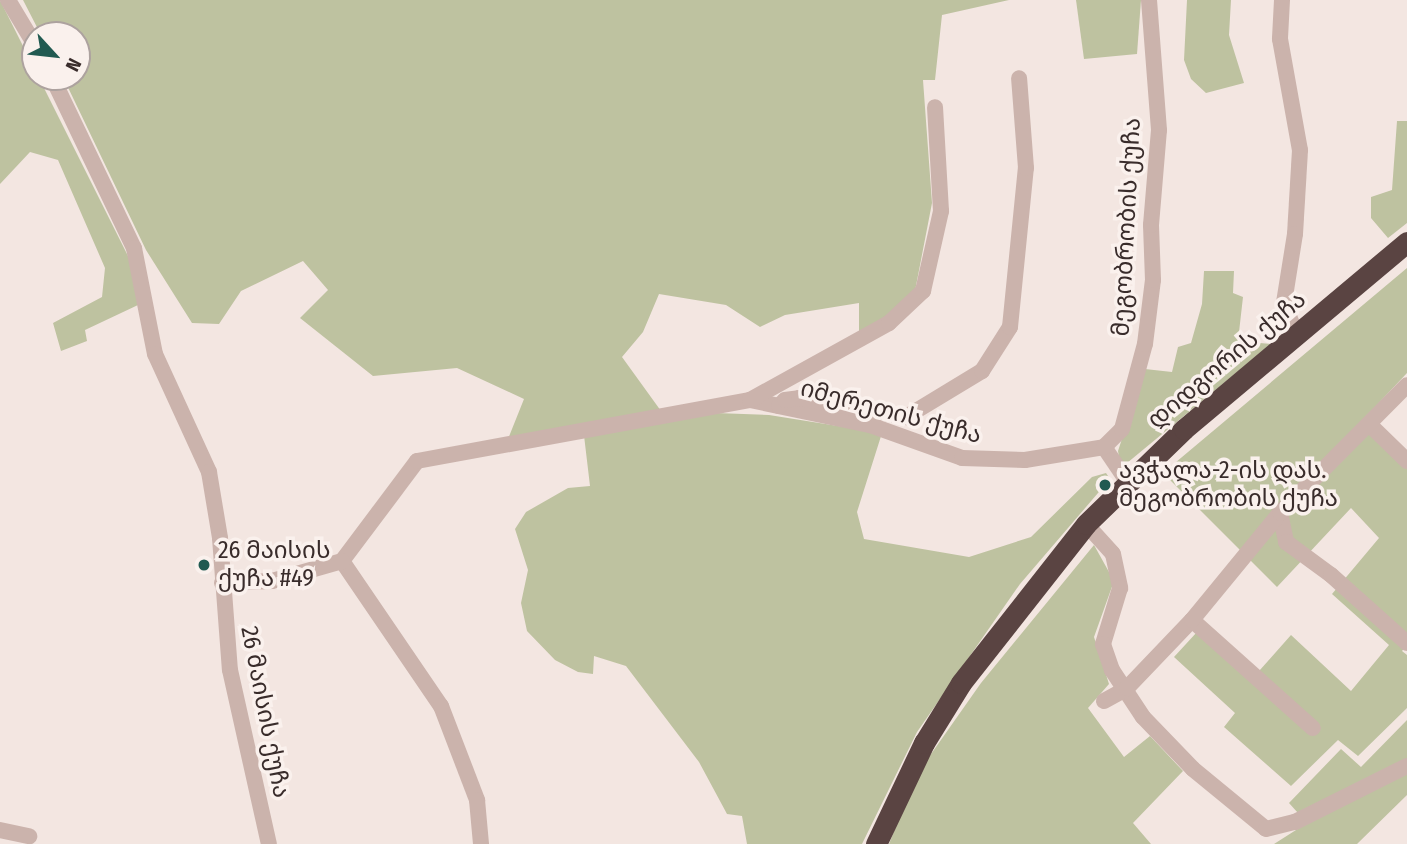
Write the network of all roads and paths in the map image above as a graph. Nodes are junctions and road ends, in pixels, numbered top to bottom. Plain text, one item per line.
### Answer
1 (8, 0) edge
2 (1149, 0) edge
3 (1282, 0) edge
4 (21, 22) edge
5 (1019, 78) dead end
6 (58, 91) edge
7 (935, 107) dead end
8 (1407, 242) edge
9 (1297, 335) junction
10 (1407, 385) edge
11 (750, 400) junction
12 (779, 406) junction
13 (1369, 424) junction
14 (1104, 447) junction
15 (1407, 461) edge
16 (1127, 481) junction
17 (1280, 513) junction
18 (1086, 524) junction
19 (342, 561) junction
20 (222, 583) junction
21 (1192, 620) junction
22 (1407, 643) edge
23 (1127, 688) junction
24 (1104, 701) dead end
25 (1313, 728) dead end
26 (1407, 766) edge
27 (0, 830) edge
28 (29, 836) dead end
29 (269, 844) edge
30 (481, 844) edge
31 (876, 844) edge

1 - 4 street
2 - 14 street, მეგობრობის ქუჩა
3 - 9 street
5 - 12 street
6 - 20 street, 26 მაისის ქუჩა
7 - 11 street
8 - 9 highway, დიდგორის ქუჩა
9 - 16 highway, დიდგორის ქუჩა
10 - 13 street
11 - 12 street, იმერეთის ქუჩა
11 - 19 street
12 - 14 street, იმერეთის ქუჩა
13 - 15 street
13 - 17 street
14 - 16 street
16 - 18 highway, დიდგორის ქუჩა
17 - 21 street
17 - 22 street
18 - 23 street
18 - 31 highway, დიდგორის ქუჩა
19 - 20 street
19 - 30 street
20 - 29 street, 26 მაისის ქუჩა
21 - 23 street
21 - 25 street
23 - 24 street
23 - 26 street
27 - 28 street

